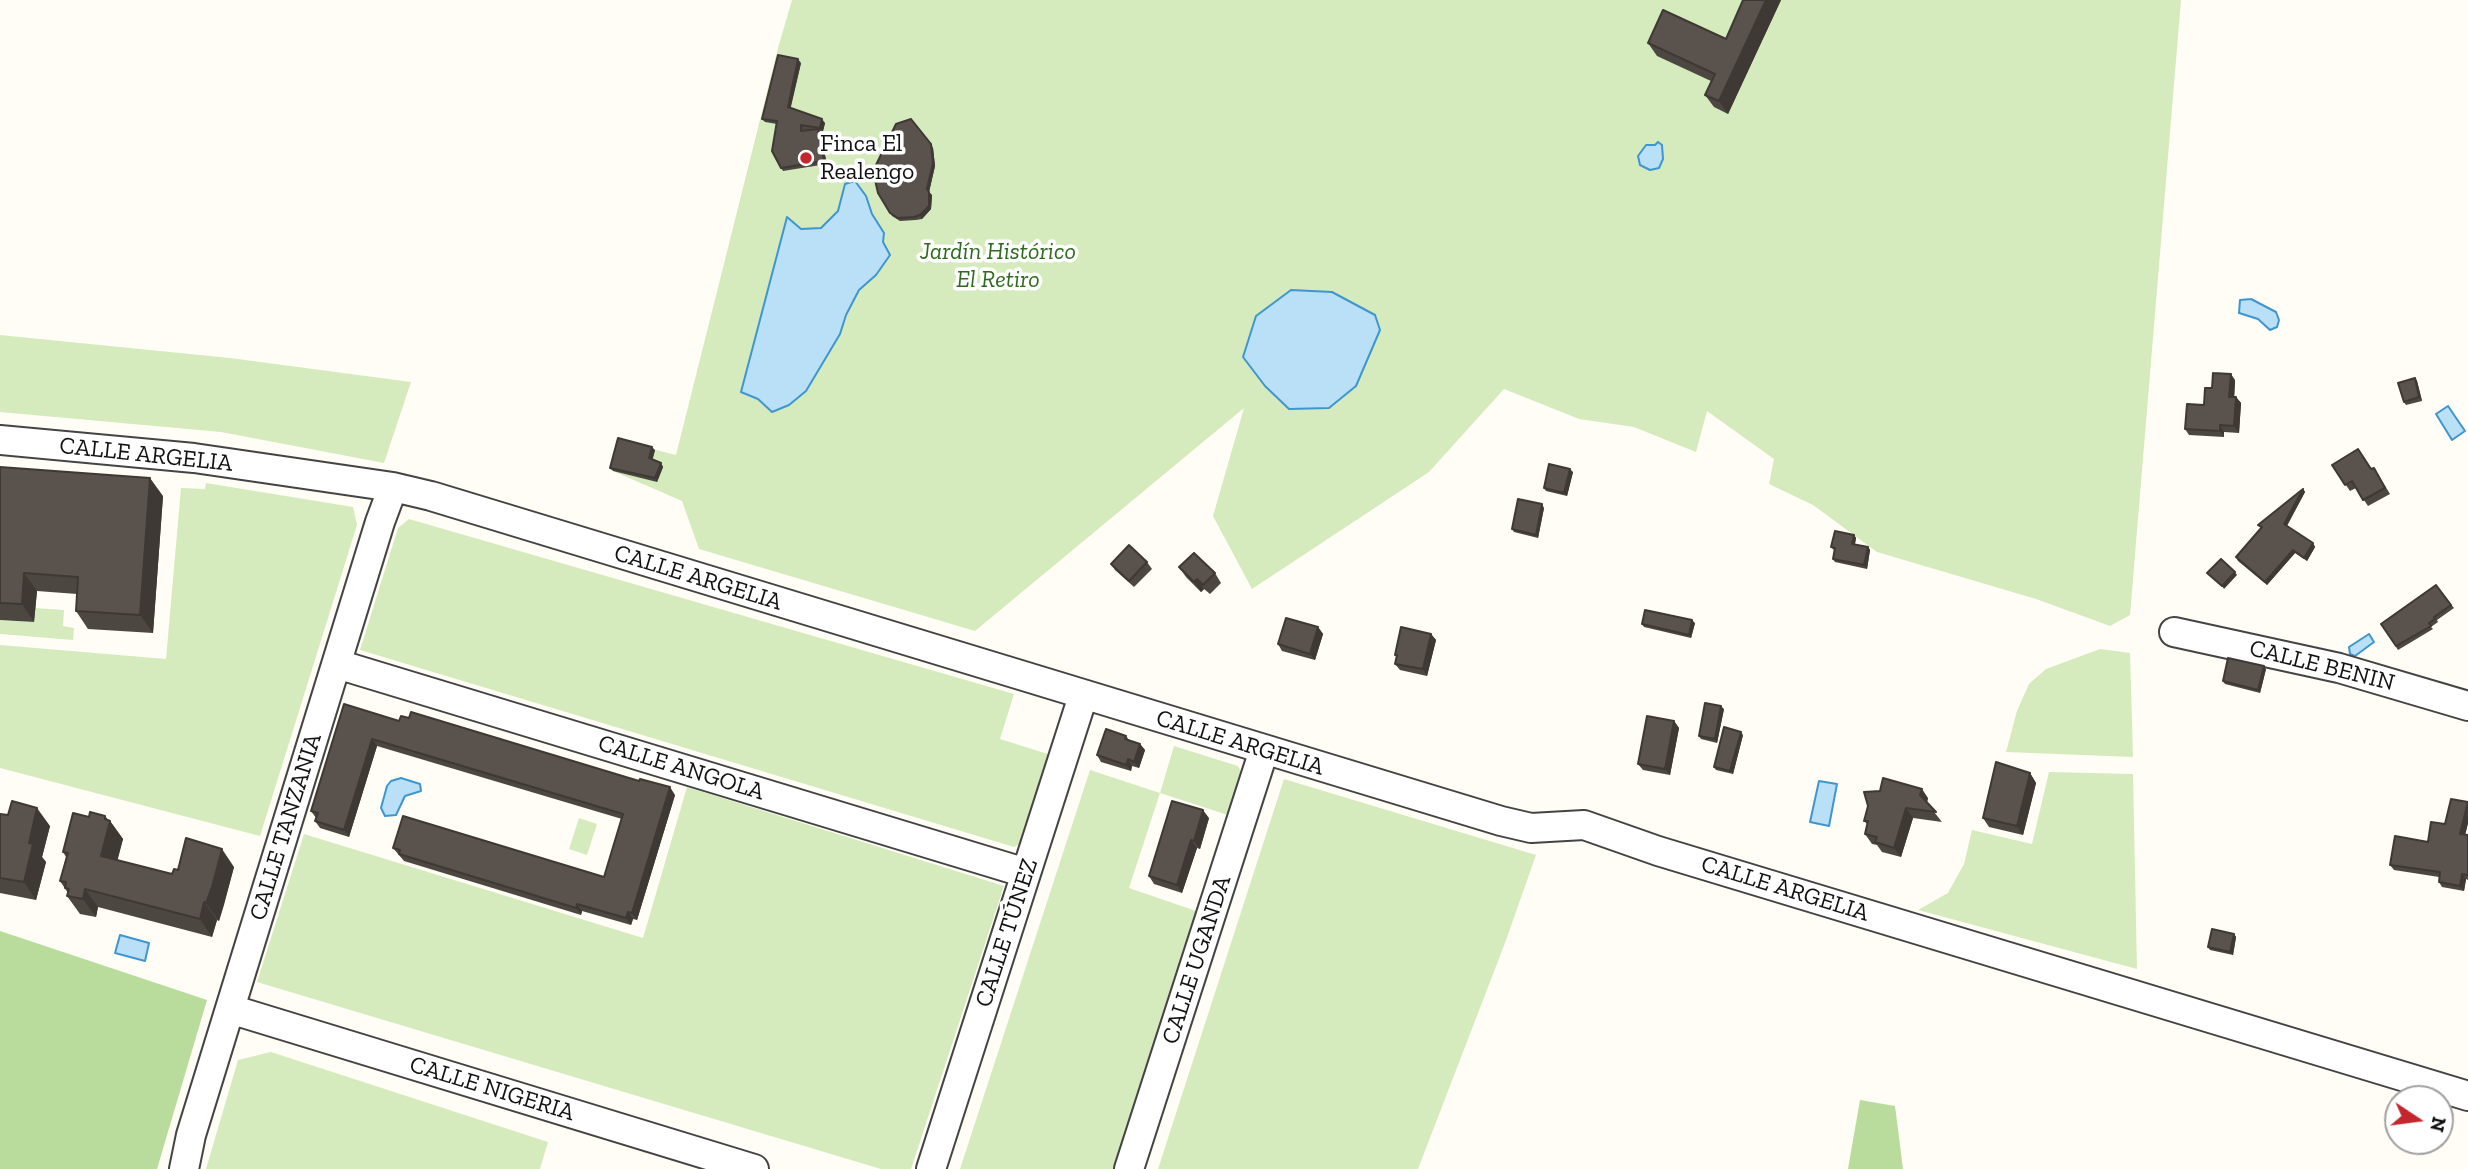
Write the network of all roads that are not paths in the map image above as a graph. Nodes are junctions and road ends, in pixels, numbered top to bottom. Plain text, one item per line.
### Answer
1 (0, 440) edge
2 (393, 487) junction
3 (2174, 632) dead end
4 (337, 664) junction
5 (1083, 696) junction
6 (2468, 706) edge
7 (1264, 751) junction
8 (1026, 873) junction
9 (230, 1009) junction
10 (2468, 1096) edge
11 (184, 1169) edge
12 (754, 1169) edge
13 (931, 1169) edge
14 (1129, 1169) edge

1 - 2 street, CALLE ARGELIA
2 - 4 street, CALLE TANZANIA
2 - 5 street, CALLE ARGELIA
3 - 6 street, CALLE BENIN
4 - 8 street, CALLE ANGOLA
4 - 9 street, CALLE TANZANIA
5 - 7 street, CALLE ARGELIA
5 - 8 street, CALLE TÚNEZ
7 - 10 street, CALLE ARGELIA
7 - 14 street, CALLE UGANDA
8 - 13 street, CALLE TÚNEZ
9 - 11 street, CALLE TANZANIA
9 - 12 street, CALLE NIGERIA

